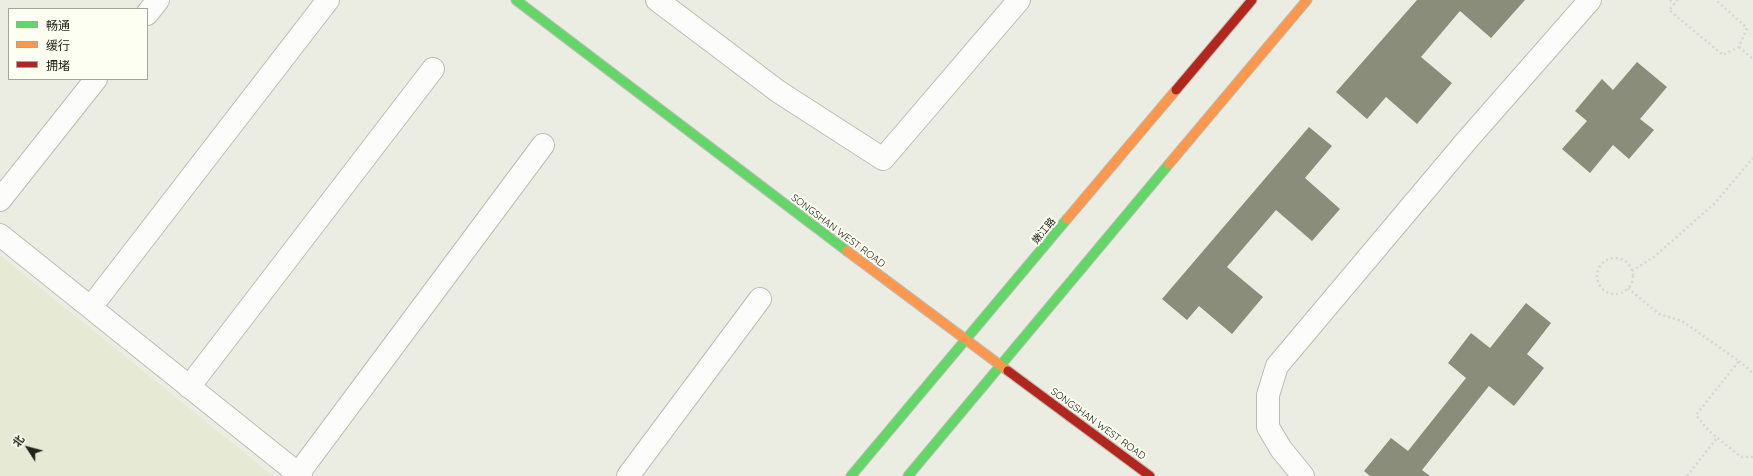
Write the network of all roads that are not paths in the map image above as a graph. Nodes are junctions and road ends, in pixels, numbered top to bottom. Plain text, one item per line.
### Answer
1 (158, 0) edge
2 (328, 0) edge
3 (516, 0) edge
4 (657, 0) edge
5 (1019, 0) edge
6 (1252, 0) edge
7 (1307, 0) edge
8 (1590, 0) edge
9 (148, 13) edge
10 (433, 69) dead end
11 (95, 80) edge
12 (543, 145) dead end
13 (0, 200) edge
14 (0, 235) edge
15 (760, 299) dead end
16 (91, 307) junction
17 (966, 341) junction
18 (1000, 366) junction
19 (189, 387) junction
20 (633, 474) edge
21 (299, 475) edge
22 (851, 476) edge
23 (908, 476) edge
24 (1150, 476) edge
25 (1303, 476) edge

1 - 9 street
2 - 16 street
3 - 17 street, SONGSHAN WEST ROAD
4 - 5 street
6 - 17 street, 嫩江路
7 - 18 street
8 - 25 street
10 - 19 street
11 - 13 street
12 - 21 street
14 - 16 street
15 - 20 street
16 - 19 street
17 - 18 street, SONGSHAN WEST ROAD
17 - 22 street, 嫩江路
18 - 23 street
18 - 24 street, SONGSHAN WEST ROAD
19 - 21 street

